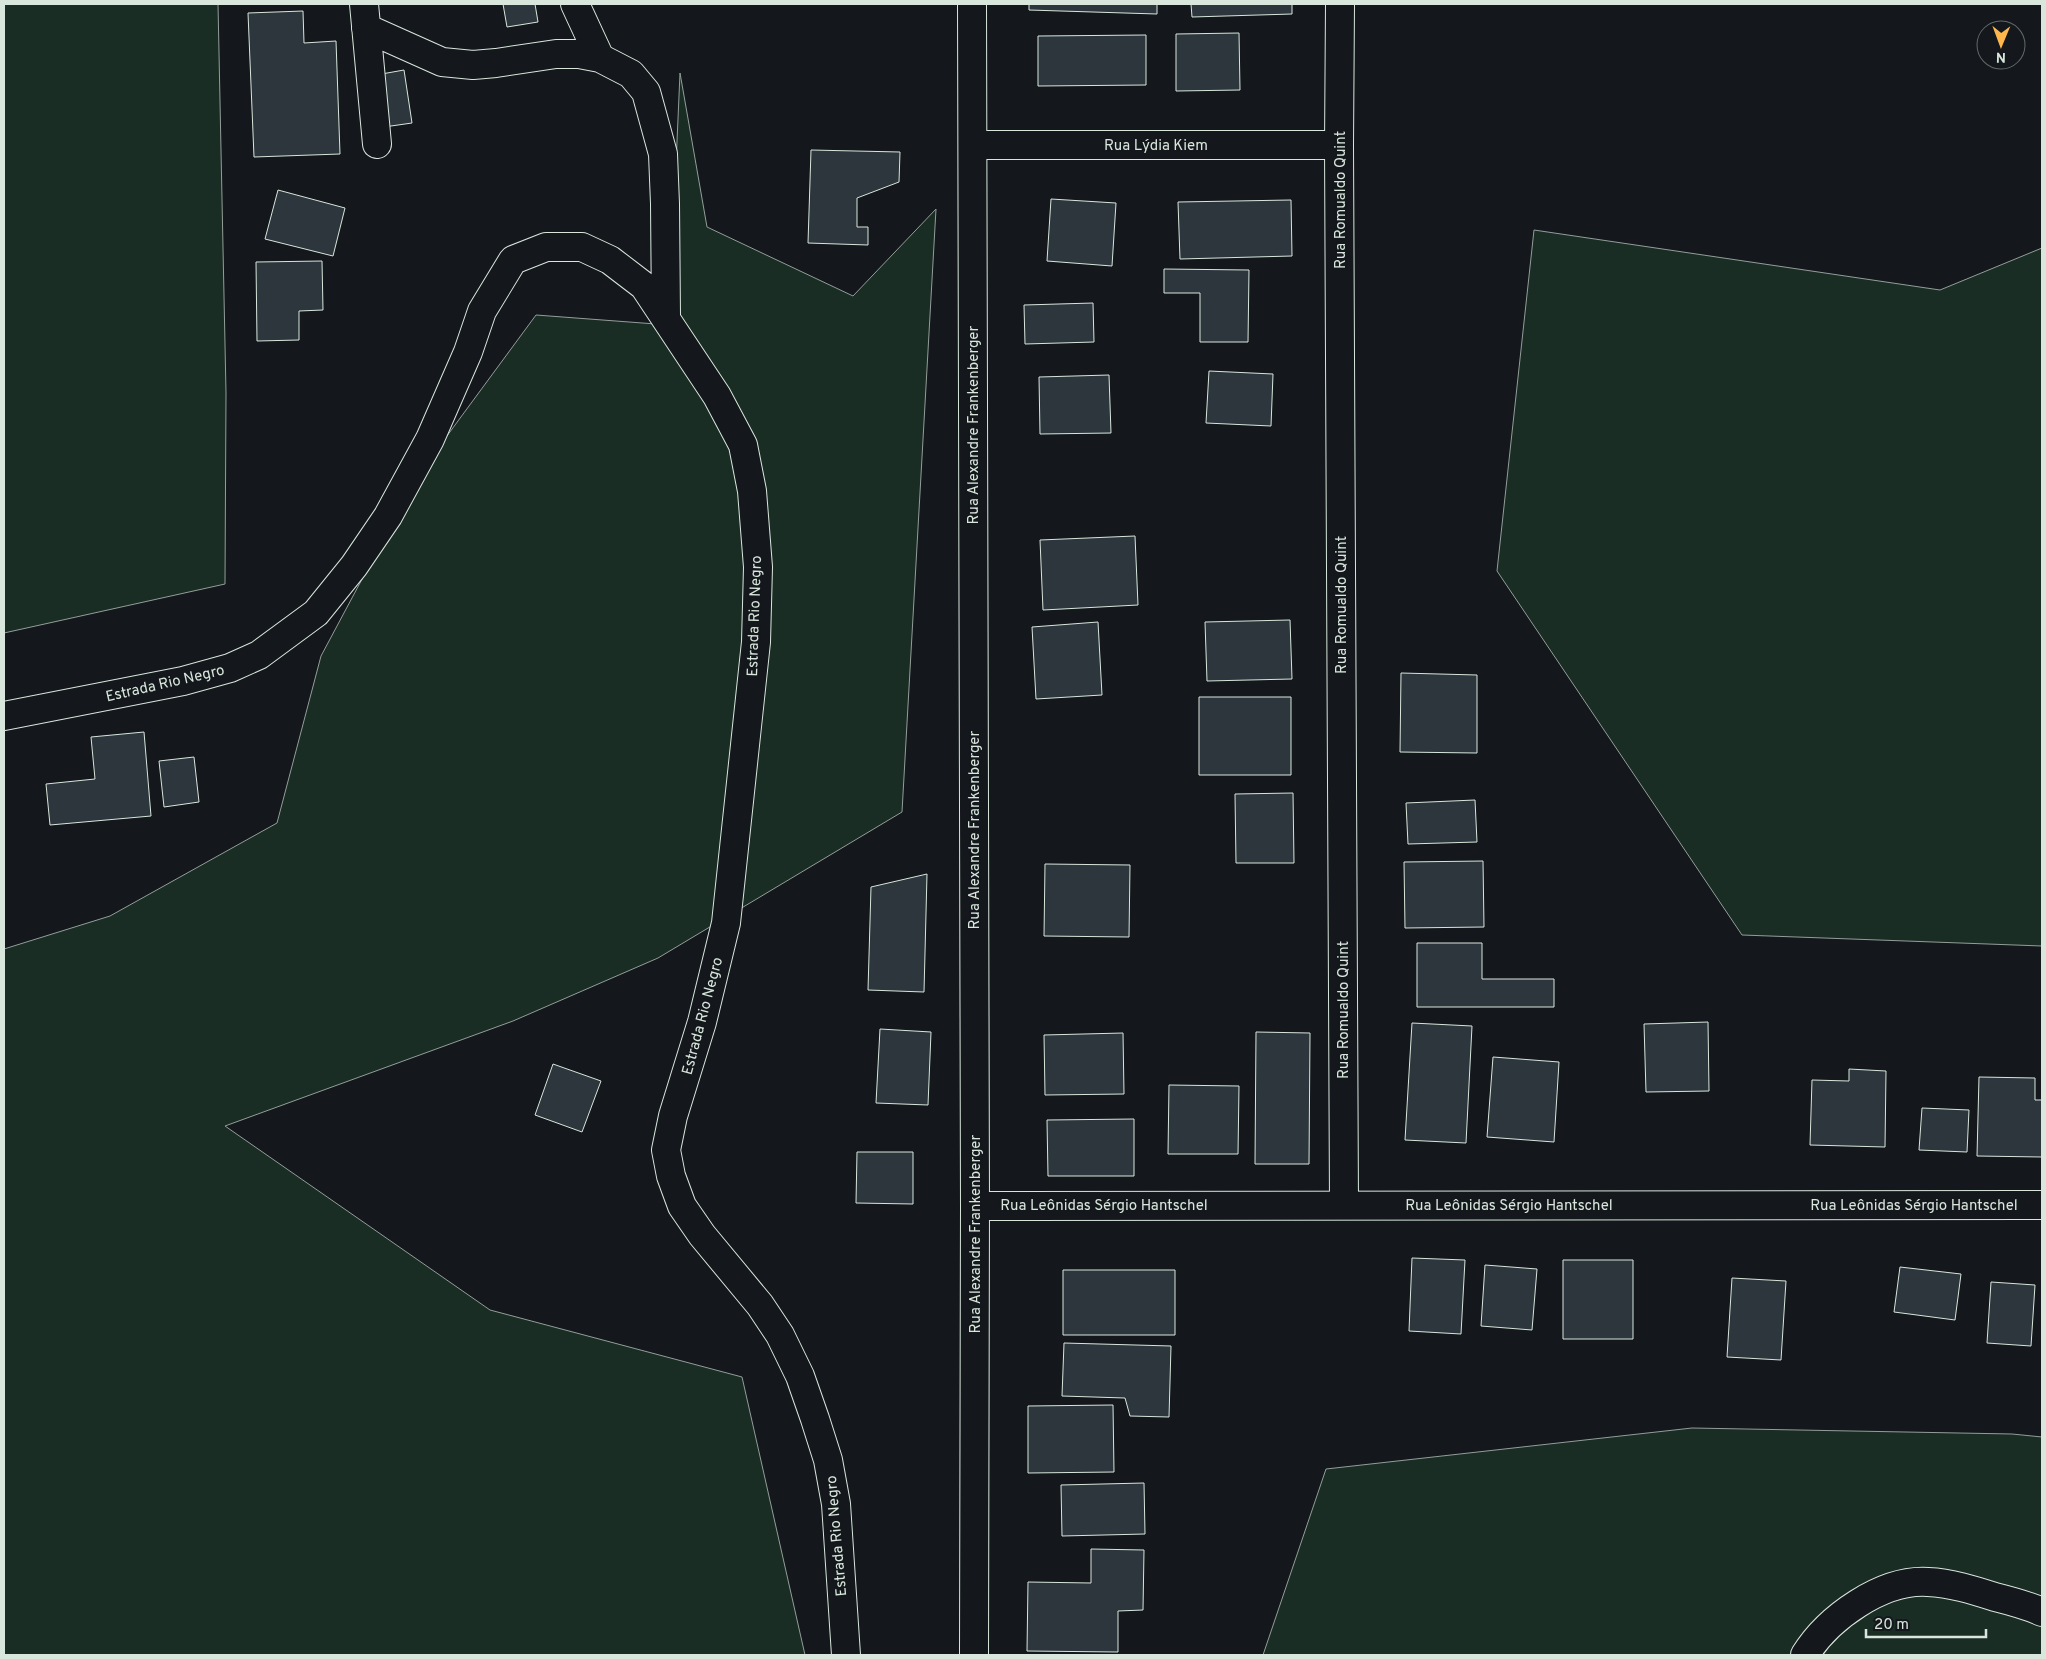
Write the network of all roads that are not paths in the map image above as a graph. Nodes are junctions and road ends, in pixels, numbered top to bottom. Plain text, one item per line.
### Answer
1 (574, 4) edge
2 (972, 4) edge
3 (1340, 4) edge
4 (365, 16) edge
5 (600, 58) junction
6 (378, 144) dead end
7 (973, 145) junction
8 (1339, 145) junction
9 (666, 316) junction
10 (4, 716) edge
11 (1344, 1205) junction
12 (2042, 1205) edge
13 (975, 1206) junction
14 (2042, 1612) edge
15 (846, 1655) edge
16 (974, 1655) edge
17 (1805, 1655) edge

1 - 5 street
2 - 7 street, Rua Alexandre Frankenberger
3 - 8 street, Rua Romualdo Quint
4 - 5 street
4 - 6 street
5 - 9 street
7 - 8 street, Rua Lýdia Kiem
7 - 13 street, Rua Alexandre Frankenberger
8 - 11 street, Rua Romualdo Quint
9 - 10 street, Estrada Rio Negro
9 - 15 street, Estrada Rio Negro
11 - 12 street, Rua Leônidas Sérgio Hantschel
11 - 13 street, Rua Leônidas Sérgio Hantschel
13 - 16 street, Rua Alexandre Frankenberger
14 - 17 street

